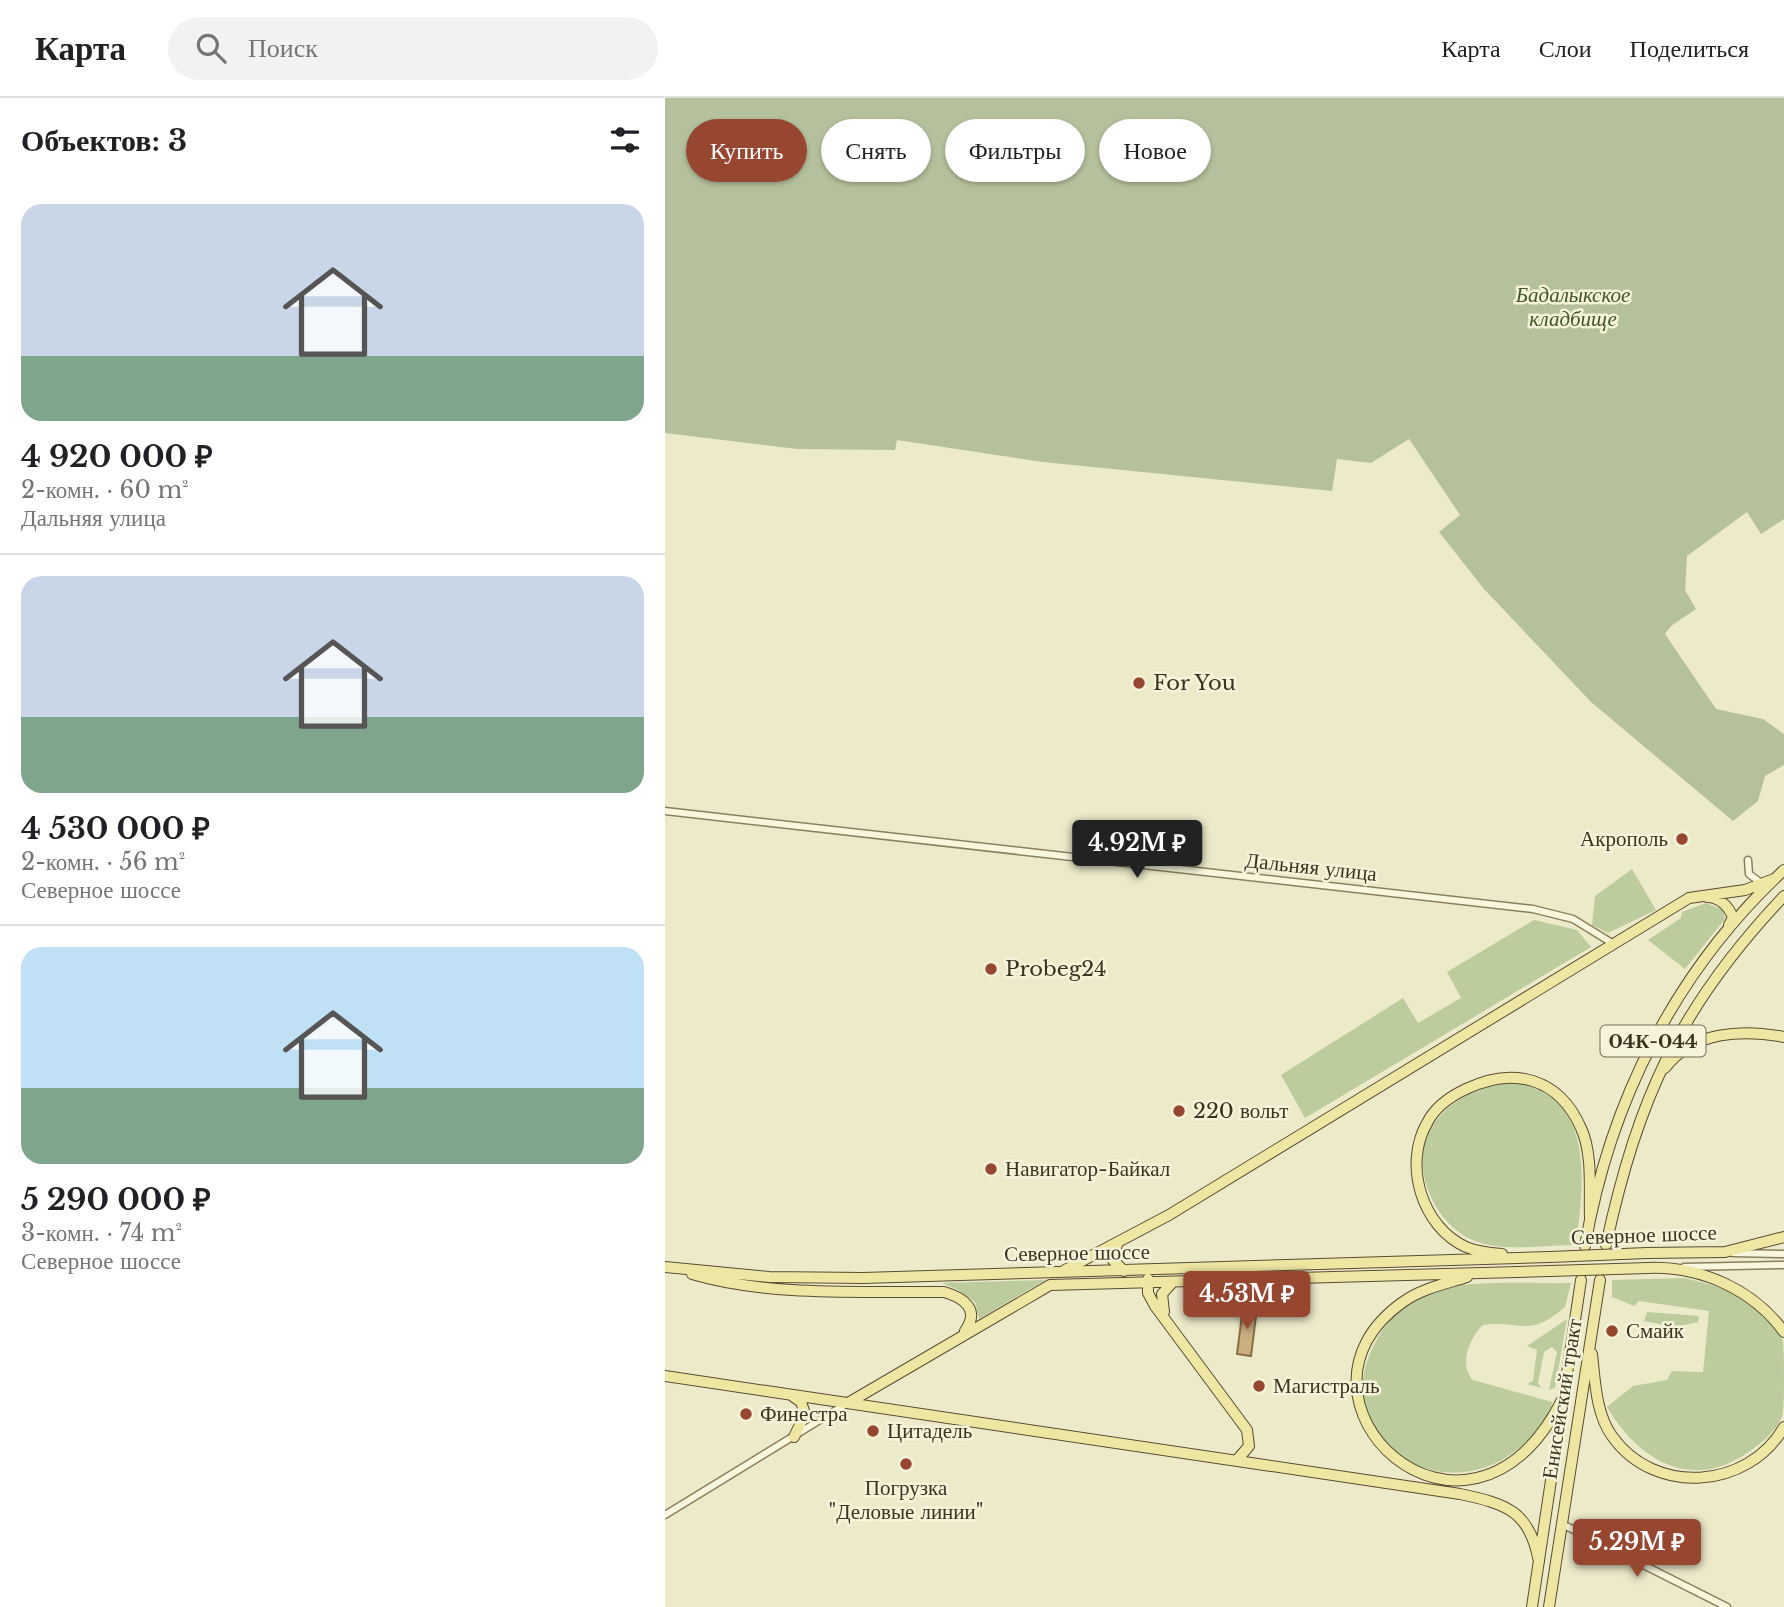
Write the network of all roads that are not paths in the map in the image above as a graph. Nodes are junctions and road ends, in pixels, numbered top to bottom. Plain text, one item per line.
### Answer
1 (665, 811) edge
2 (1748, 860) dead end
3 (1784, 870) edge
4 (1774, 879) junction
5 (1763, 884) junction
6 (1784, 897) edge
7 (1689, 898) junction
8 (1727, 929) junction
9 (1612, 943) junction
10 (1784, 1037) edge
11 (1654, 1083) junction
12 (1590, 1218) junction
13 (1784, 1237) edge
14 (1118, 1242) junction
15 (1606, 1245) dead end
16 (1585, 1246) dead end
17 (1725, 1252) junction
18 (1784, 1254) edge
19 (1538, 1258) junction
20 (1784, 1265) edge
21 (668, 1267) edge
22 (1675, 1267) junction
23 (1148, 1271) junction
24 (1062, 1272) junction
25 (1125, 1272) junction
26 (1479, 1273) junction
27 (1581, 1280) dead end
28 (1600, 1280) dead end
29 (1172, 1283) junction
30 (1147, 1284) junction
31 (1171, 1324) junction
32 (1784, 1332) edge
33 (963, 1334) junction
34 (1590, 1341) junction
35 (665, 1376) edge
36 (787, 1393) junction
37 (1562, 1400) junction
38 (848, 1403) junction
39 (1784, 1427) edge
40 (794, 1437) junction
41 (1237, 1460) junction
42 (665, 1515) edge
43 (1562, 1524) junction
44 (1539, 1562) junction
45 (1532, 1607) edge
46 (1549, 1607) edge
47 (1727, 1607) edge

1 - 9 street, Дальняя улица
2 - 5 street
3 - 4 main road, 04К-044
4 - 5 main road
4 - 8 main road, 04К-044
5 - 7 main road
6 - 11 main road, 04К-044
7 - 8 main road
7 - 9 main road
8 - 12 main road, 04К-044
9 - 14 main road
10 - 11 main road
11 - 15 main road, 04К-044
12 - 16 main road, 04К-044
12 - 19 main road
13 - 17 main road
14 - 24 main road
14 - 25 main road
17 - 18 street, Северное шоссе
17 - 19 main road, Северное шоссе, bridge
19 - 23 main road, Северное шоссе
20 - 22 street, Северное шоссе
21 - 24 main road, Северное шоссе
21 - 33 main road
22 - 26 main road, Северное шоссе, bridge
22 - 32 main road
23 - 25 main road, Северное шоссе
23 - 30 main road
24 - 25 main road, Северное шоссе
26 - 29 main road, Северное шоссе
26 - 37 main road
27 - 37 main road, Енисейский тракт
28 - 34 main road, Енисейский тракт
29 - 30 main road, Северное шоссе
29 - 31 main road
30 - 31 main road
30 - 33 main road, Северное шоссе
31 - 41 main road
33 - 38 main road, Северное шоссе
34 - 39 main road
34 - 43 main road, Енисейский тракт
35 - 36 main road
36 - 38 main road
36 - 40 main road
37 - 44 main road, Енисейский тракт
38 - 40 street
38 - 41 main road
40 - 42 street
41 - 44 main road
43 - 46 main road, Енисейский тракт
43 - 47 street
44 - 45 main road, Енисейский тракт

